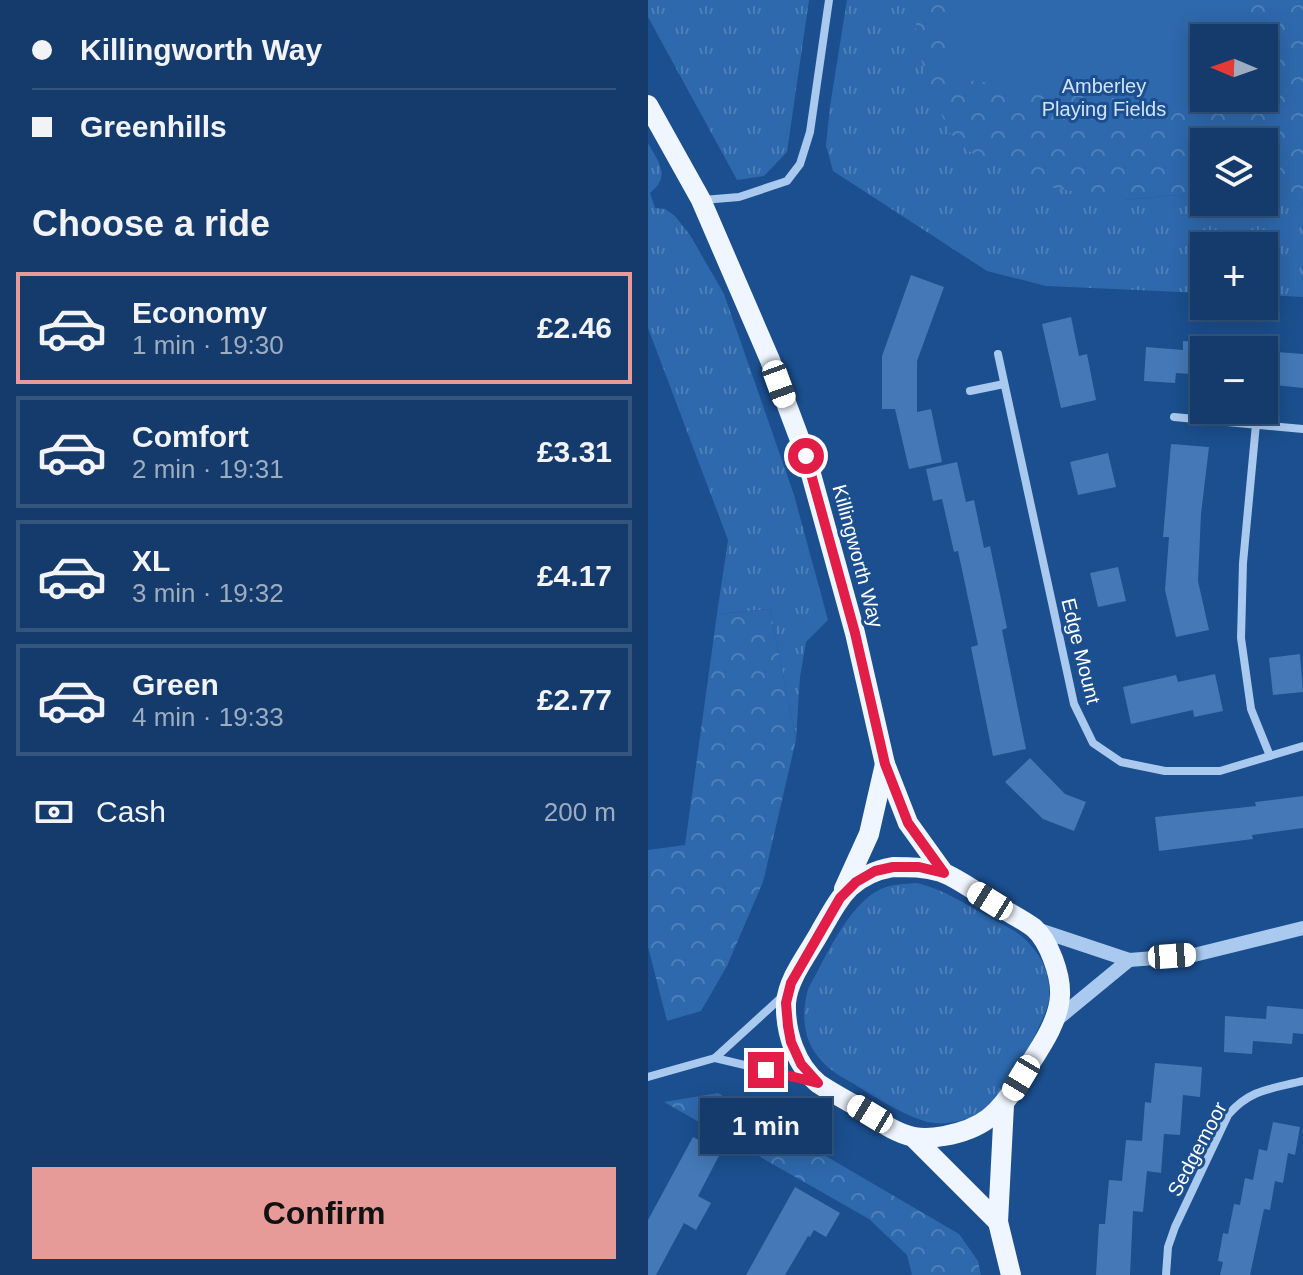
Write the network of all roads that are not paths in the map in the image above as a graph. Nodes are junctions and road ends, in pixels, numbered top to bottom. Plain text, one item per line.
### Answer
1 (829, 0) edge
2 (648, 105) edge
3 (701, 200) junction
4 (998, 354) dead end
5 (1004, 384) junction
6 (970, 391) dead end
7 (1174, 417) dead end
8 (1190, 418) edge
9 (1256, 424) joint
10 (1303, 429) edge
11 (1303, 746) edge
12 (1270, 756) junction
13 (885, 764) junction
14 (944, 873) junction
15 (840, 898) junction
16 (1303, 928) edge
17 (1036, 929) junction
18 (1129, 960) junction
19 (789, 991) junction
20 (1053, 1023) junction
21 (715, 1058) junction
22 (648, 1077) edge
23 (1303, 1081) edge
24 (818, 1083) junction
25 (1004, 1105) junction
26 (913, 1137) junction
27 (998, 1222) junction
28 (1011, 1275) edge
29 (1166, 1275) edge

1 - 3 street
2 - 3 main road, Killingworth Way
3 - 13 main road, Killingworth Way
4 - 5 street, Edge Mount
5 - 6 street
5 - 12 street, Edge Mount
7 - 8 street
9 - 10 street
9 - 12 street
11 - 12 street, Edge Mount
13 - 14 main road, Killingworth Way
13 - 15 main road, Killingworth Way
14 - 15 main road, Killingworth Way
14 - 17 main road, Killingworth Way
15 - 19 main road, Killingworth Way
16 - 18 street, Killingworth Way
17 - 18 street, Killingworth Way
17 - 20 main road
18 - 20 street
19 - 21 street
19 - 24 main road, Killingworth Way
20 - 25 main road
21 - 22 street
21 - 24 street
23 - 29 street, Sedgemoor
24 - 26 main road, Killingworth Way
25 - 26 main road
25 - 27 main road
26 - 27 main road, Killingworth Way
27 - 28 main road

